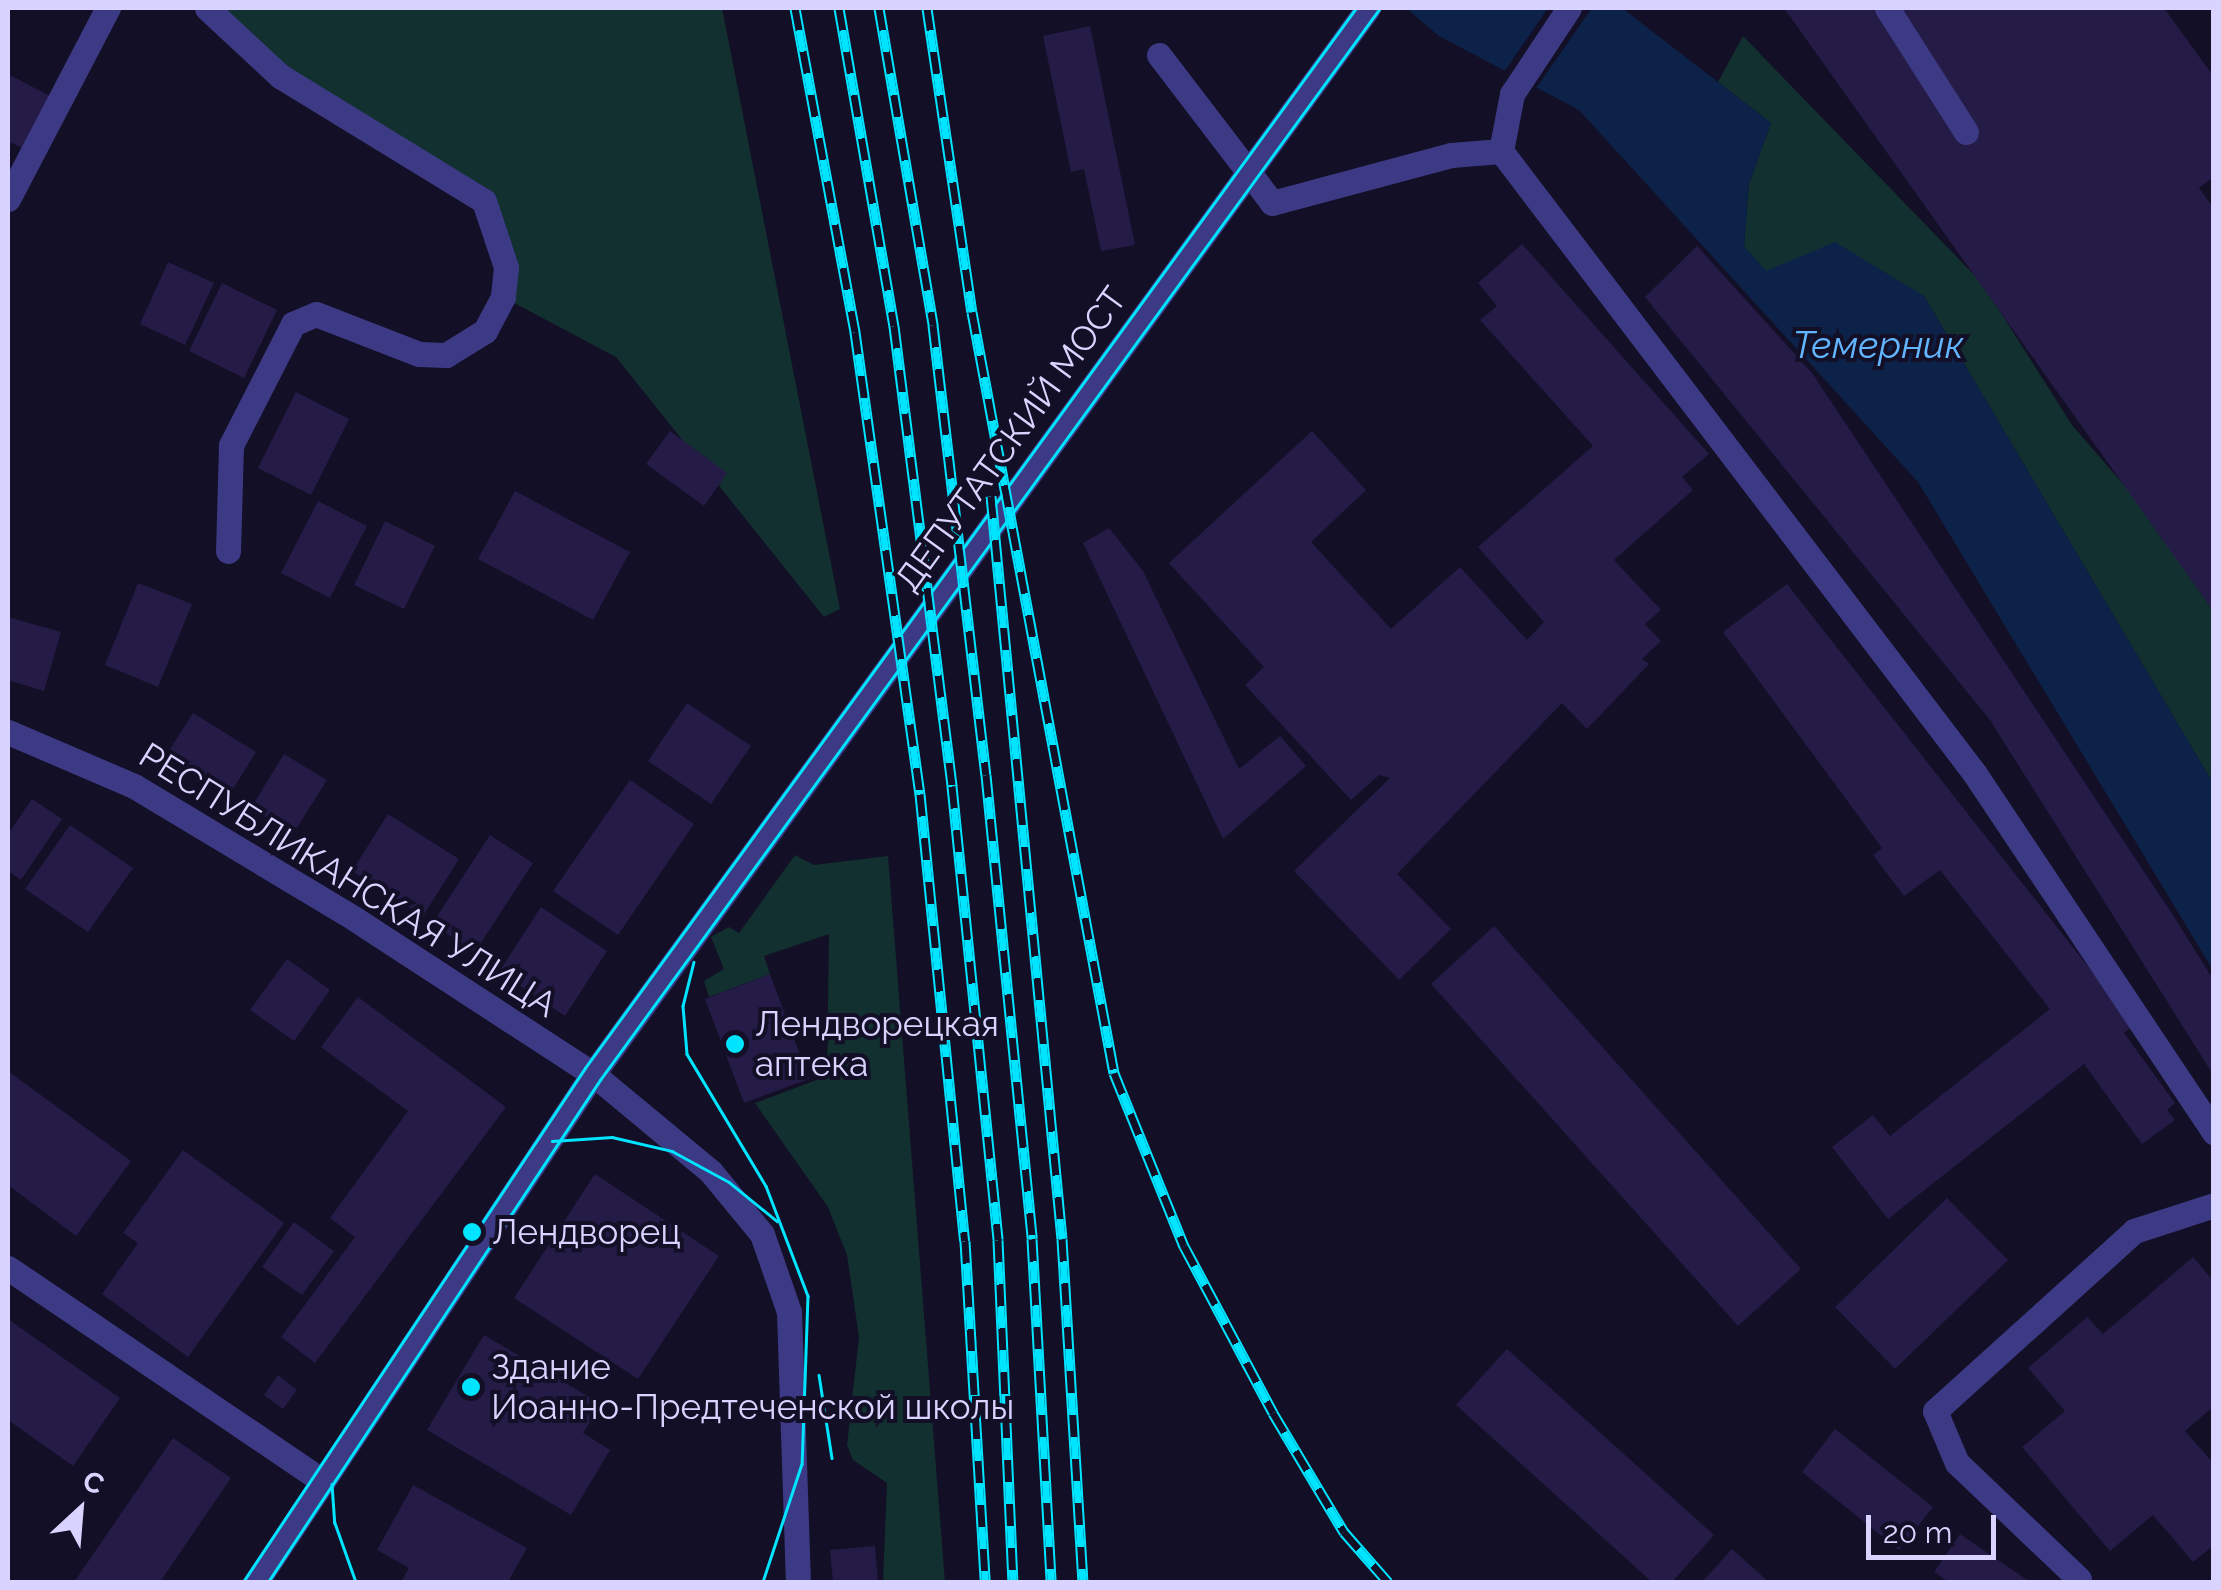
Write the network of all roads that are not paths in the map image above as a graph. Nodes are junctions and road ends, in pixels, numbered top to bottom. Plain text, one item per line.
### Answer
1 (108, 8) edge
2 (207, 8) edge
3 (1368, 8) edge
4 (1569, 8) edge
5 (1887, 8) edge
6 (1159, 55) dead end
7 (1966, 132) dead end
8 (1501, 152) junction
9 (8, 199) edge
10 (228, 551) dead end
11 (8, 732) edge
12 (593, 1074) junction
13 (2214, 1133) edge
14 (2214, 1206) edge
15 (8, 1268) edge
16 (323, 1482) junction
17 (2079, 1579) dead end
18 (256, 1582) edge
19 (798, 1582) edge

1 - 9 street
2 - 10 street
3 - 12 street, ДЕПУТАТСКИЙ МОСТ
4 - 8 street
5 - 7 street
6 - 8 street
8 - 13 street
11 - 12 street, РЕСПУБЛИКАНСКАЯ УЛИЦА
12 - 16 street, ДЕПУТАТСКИЙ МОСТ
12 - 19 street, РЕСПУБЛИКАНСКАЯ УЛИЦА
14 - 17 street
15 - 16 street
16 - 18 street, ДЕПУТАТСКИЙ МОСТ

